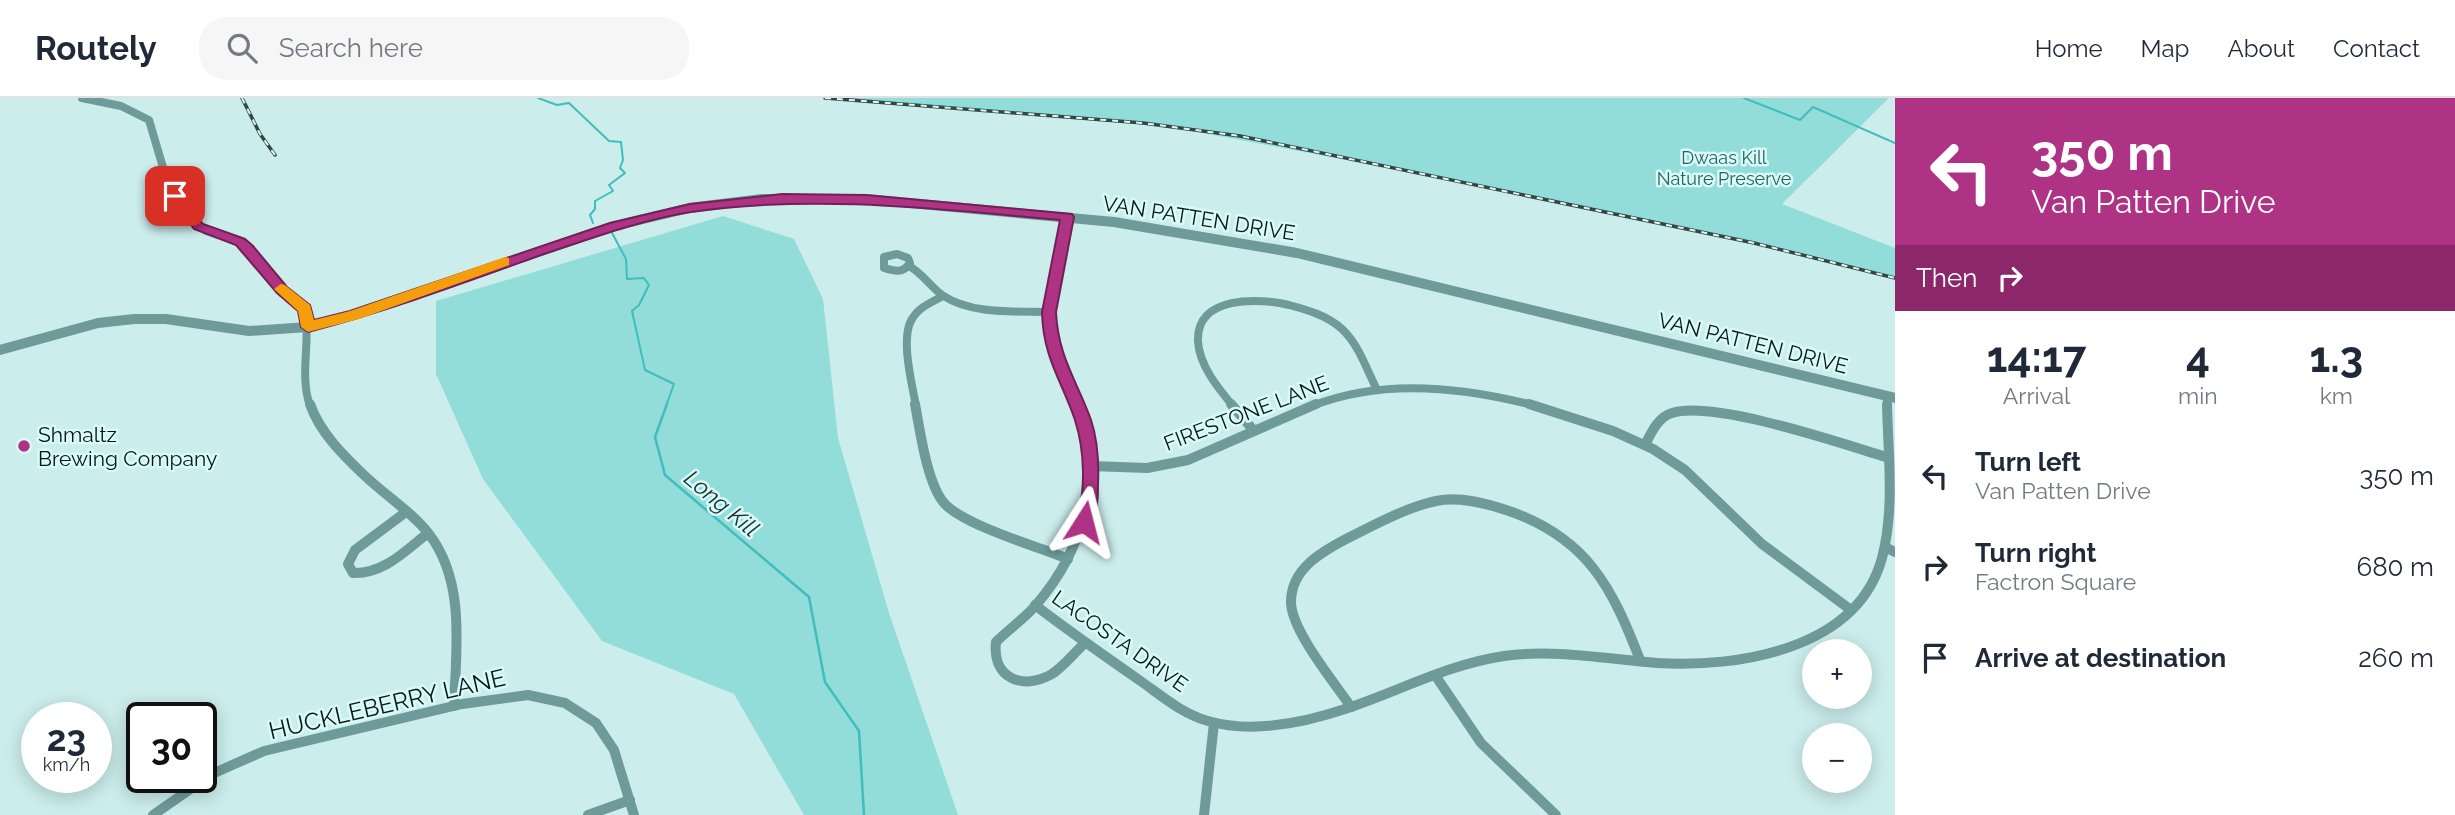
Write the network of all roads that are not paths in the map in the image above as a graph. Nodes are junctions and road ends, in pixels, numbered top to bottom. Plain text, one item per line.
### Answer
1 (82, 98) edge
2 (1068, 217) junction
3 (909, 265) dead end
4 (943, 296) junction
5 (1049, 312) junction
6 (308, 327) junction
7 (0, 350) edge
8 (1377, 390) junction
9 (1891, 397) edge
10 (1254, 431) junction
11 (1645, 445) junction
12 (1886, 457) junction
13 (1091, 466) junction
14 (406, 512) junction
15 (428, 533) junction
16 (1890, 550) edge
17 (1068, 559) junction
18 (1035, 606) junction
19 (1851, 610) junction
20 (1085, 643) junction
21 (1640, 660) junction
22 (1436, 675) junction
23 (454, 706) junction
24 (1350, 707) junction
25 (1214, 723) junction
26 (630, 800) junction
27 (1553, 814) edge
28 (153, 815) edge
29 (587, 815) edge
30 (634, 815) edge
31 (1204, 815) edge

1 - 6 street
2 - 5 street, LACOSTA DRIVE
2 - 6 street, VAN PATTEN DRIVE
2 - 9 street, VAN PATTEN DRIVE
3 - 4 street
4 - 5 street
4 - 17 street
5 - 13 street, LACOSTA DRIVE
6 - 7 street, VAN PATTEN DRIVE
6 - 14 street
8 - 10 street, FIRESTONE LANE
8 - 10 street
8 - 11 street, FIRESTONE LANE
9 - 12 street
10 - 13 street, FIRESTONE LANE
11 - 12 street
11 - 19 street, FIRESTONE LANE
12 - 16 street
13 - 17 street, LACOSTA DRIVE
14 - 15 street
14 - 15 street
15 - 23 street
16 - 19 street
17 - 18 street, LACOSTA DRIVE
18 - 20 street, LACOSTA DRIVE
18 - 20 street
19 - 21 street
20 - 25 street, LACOSTA DRIVE
21 - 22 street
21 - 24 street
22 - 24 street
22 - 27 street
23 - 26 street, HUCKLEBERRY LANE
23 - 28 street, HUCKLEBERRY LANE
24 - 25 street
25 - 31 street
26 - 29 street
26 - 30 street, HUCKLEBERRY LANE

